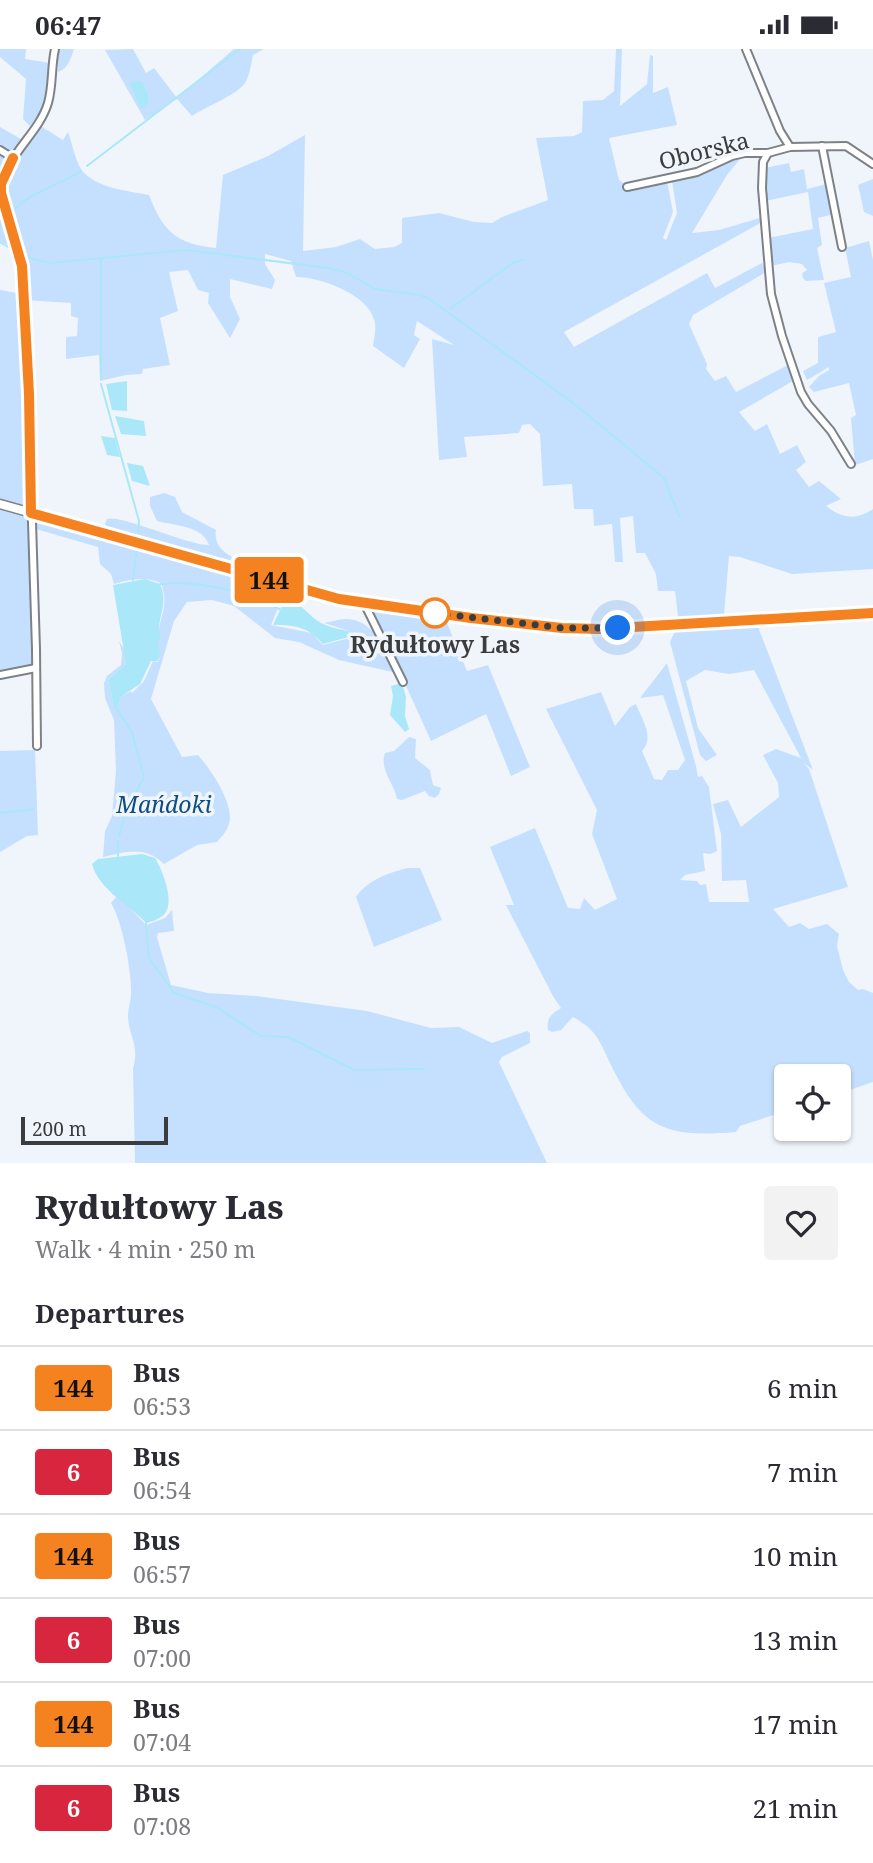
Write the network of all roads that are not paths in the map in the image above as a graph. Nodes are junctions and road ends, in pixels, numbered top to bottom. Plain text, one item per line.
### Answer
1 (55, 49) edge
2 (746, 49) edge
3 (822, 146) junction
4 (790, 147) junction
5 (0, 149) edge
6 (768, 153) junction
7 (13, 158) junction
8 (873, 164) edge
9 (627, 187) dead end
10 (842, 247) dead end
11 (851, 464) dead end
12 (0, 504) edge
13 (31, 513) junction
14 (364, 603) junction
15 (873, 613) edge
16 (36, 668) junction
17 (0, 675) edge
18 (403, 682) dead end
19 (37, 746) dead end

1 - 7 street
2 - 4 street
3 - 4 street, Oborska
3 - 8 street, Oborska
3 - 10 street
4 - 6 street, Oborska
5 - 7 street
6 - 9 street, Oborska
6 - 11 street
7 - 13 street
12 - 13 main road
13 - 14 main road
13 - 16 street
14 - 15 main road
14 - 18 street
16 - 17 street
16 - 19 street

